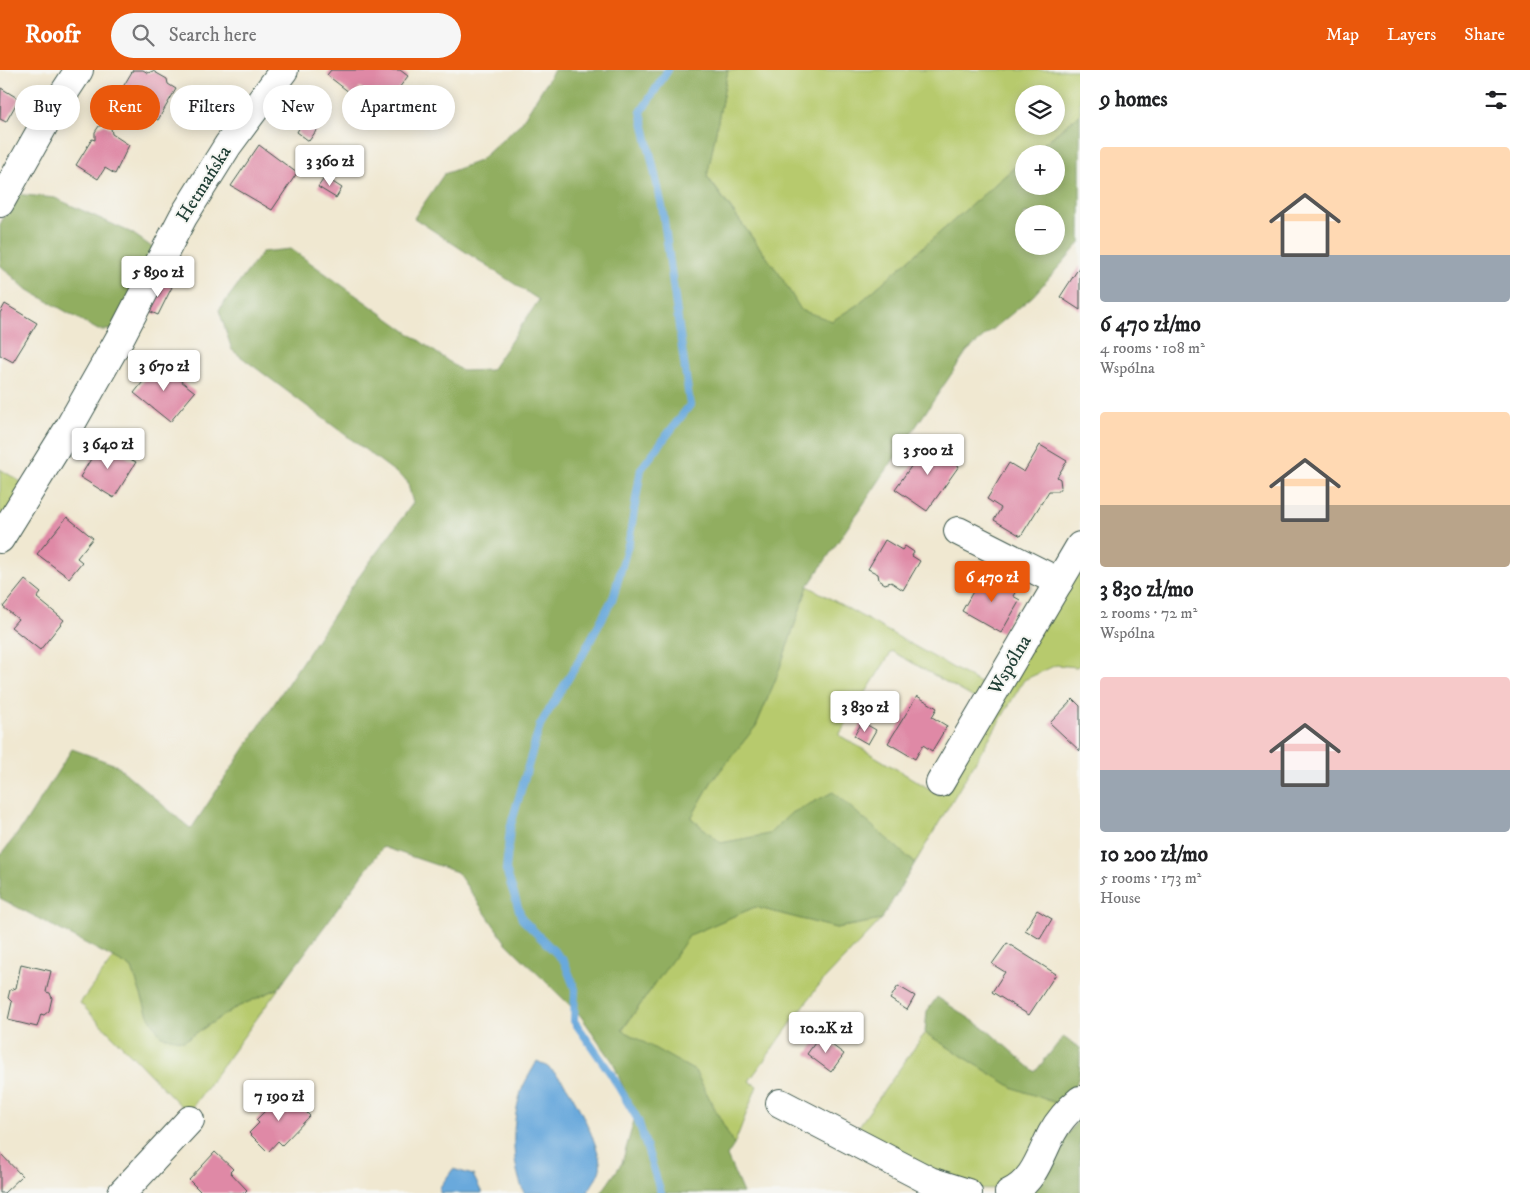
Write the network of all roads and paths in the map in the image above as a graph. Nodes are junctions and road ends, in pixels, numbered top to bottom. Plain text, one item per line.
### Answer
1 (79, 70) edge
2 (284, 70) edge
3 (0, 203) edge
4 (958, 531) dead end
5 (0, 539) edge
6 (1080, 546) edge
7 (1059, 582) junction
8 (940, 783) dead end
9 (1080, 1100) edge
10 (780, 1103) dead end
11 (190, 1120) dead end
12 (122, 1193) edge
13 (968, 1193) edge
14 (1009, 1193) edge

1 - 3 street
2 - 5 street, Hetmańska
4 - 7 street
6 - 7 street, Wspólna
7 - 8 street, Wspólna
9 - 14 street
10 - 13 street
11 - 12 street

